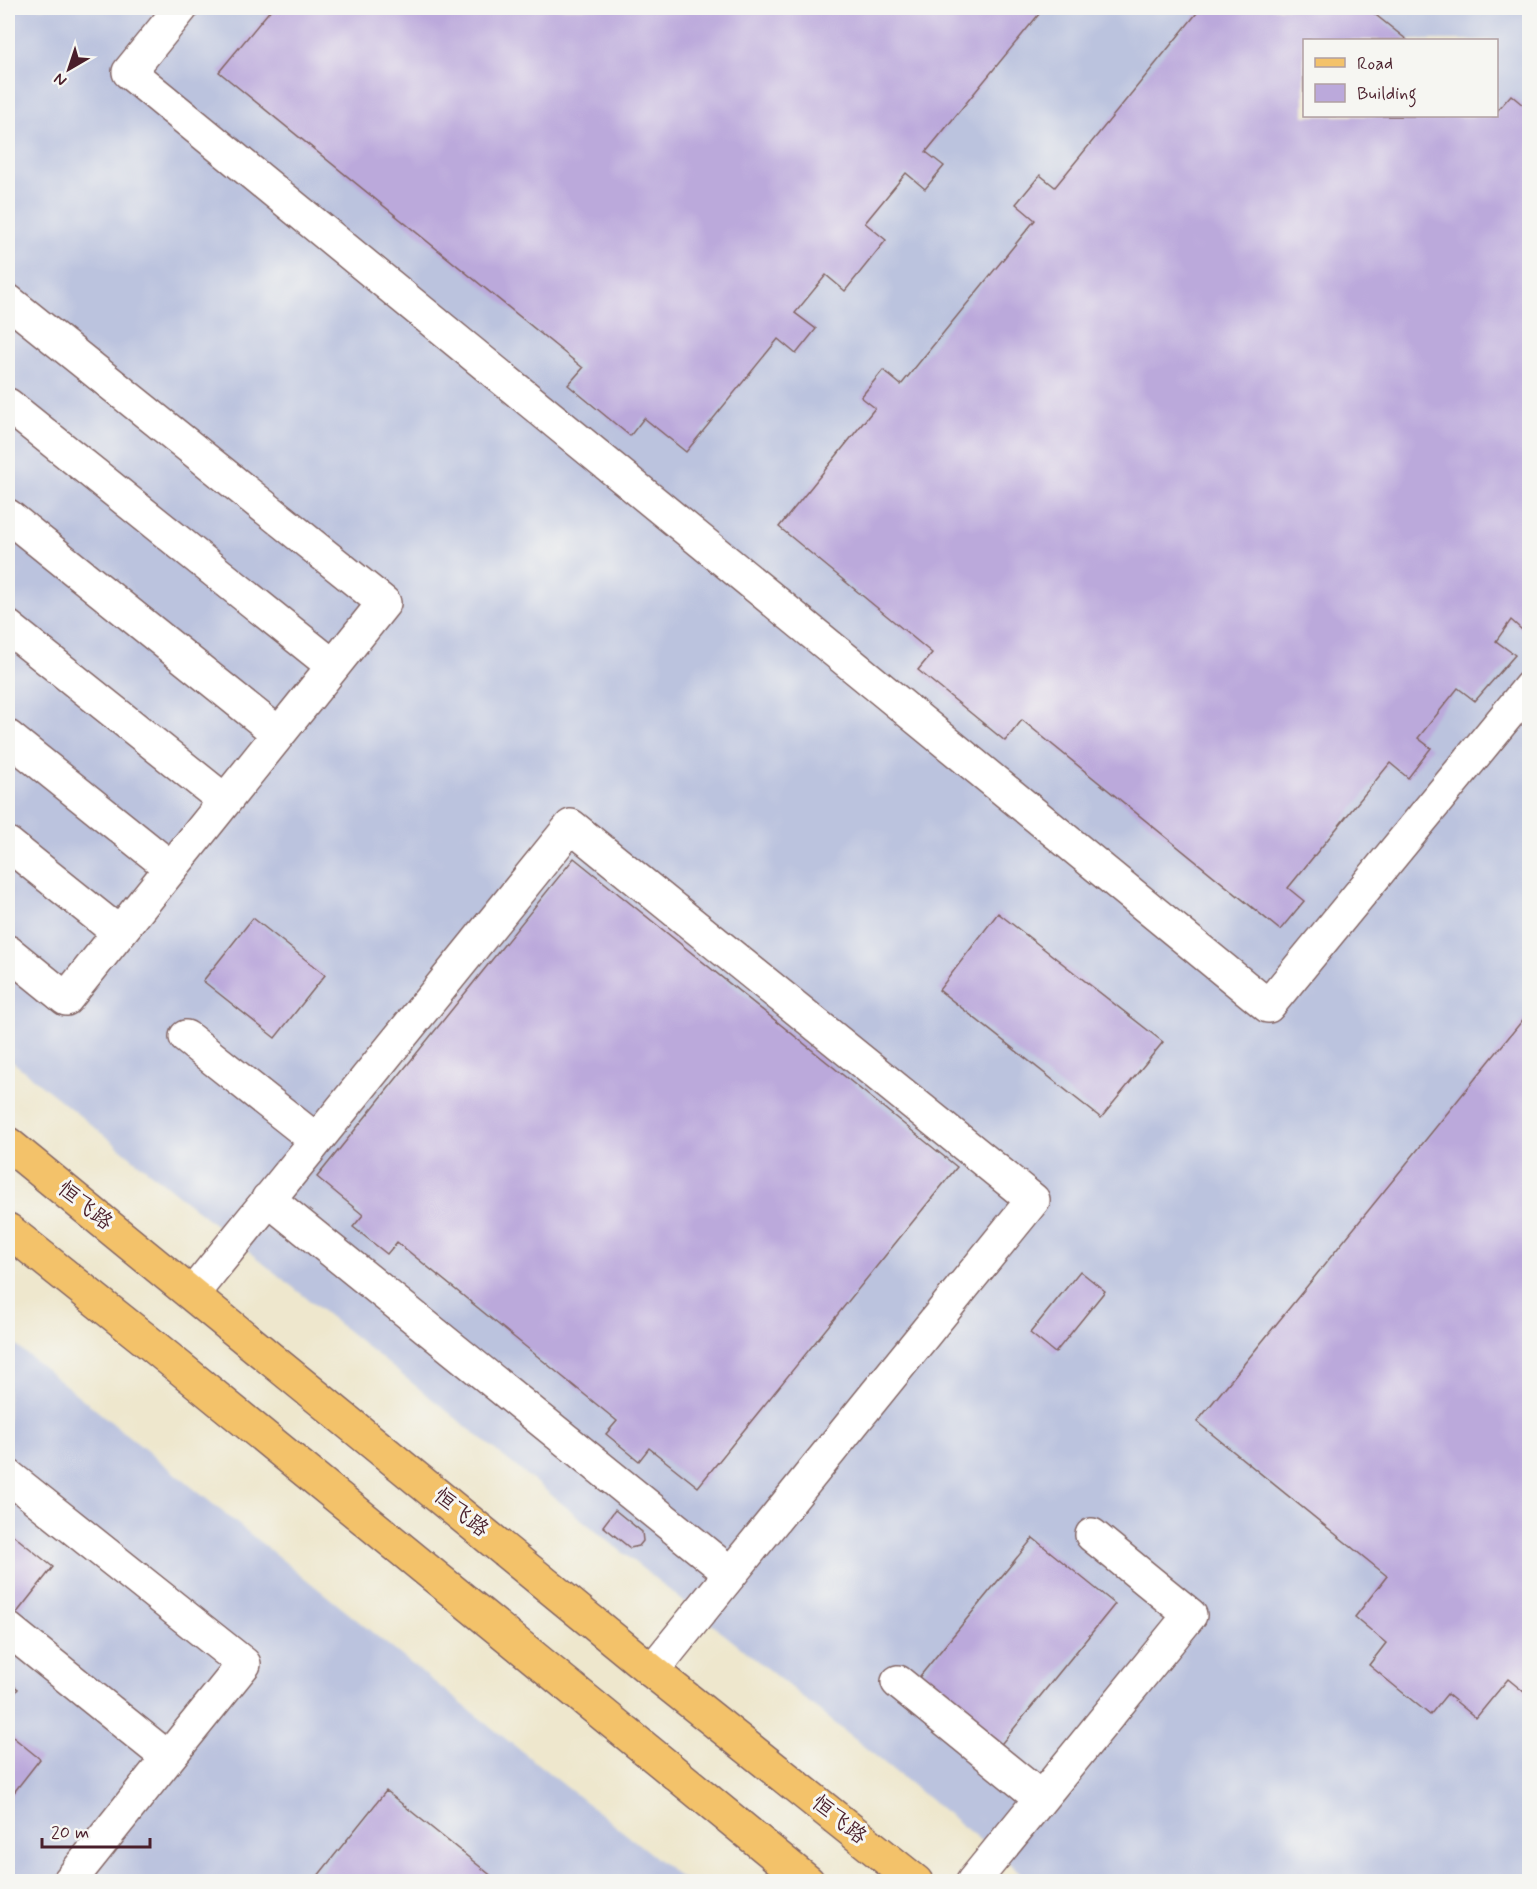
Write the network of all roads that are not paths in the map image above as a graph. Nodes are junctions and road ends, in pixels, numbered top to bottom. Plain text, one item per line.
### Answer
1 (181, 8) edge
2 (8, 301) edge
3 (8, 405) edge
4 (8, 516) edge
5 (8, 627) edge
6 (333, 666) junction
7 (1530, 687) edge
8 (279, 734) junction
9 (8, 737) edge
10 (225, 801) junction
11 (8, 844) edge
12 (171, 868) junction
13 (119, 933) junction
14 (8, 952) edge
15 (186, 1037) dead end
16 (316, 1140) junction
17 (8, 1144) edge
18 (268, 1199) junction
19 (8, 1230) edge
20 (193, 1293) junction
21 (8, 1476) edge
22 (1092, 1535) dead end
23 (730, 1573) junction
24 (8, 1629) edge
25 (652, 1671) junction
26 (898, 1682) dead end
27 (168, 1758) junction
28 (1041, 1798) junction
29 (69, 1881) edge
30 (808, 1881) edge
31 (916, 1881) edge
32 (973, 1881) edge

1 - 7 lane
2 - 6 lane
3 - 6 lane
4 - 8 lane
5 - 10 lane
6 - 8 lane
8 - 10 lane
9 - 12 lane
10 - 12 lane
11 - 13 lane
12 - 13 lane
13 - 14 lane
15 - 16 lane
16 - 18 lane
16 - 23 lane
17 - 20 main road, 恒飞路
18 - 20 lane
18 - 23 lane
19 - 30 main road
20 - 25 main road, 恒飞路
21 - 27 lane
22 - 28 lane
23 - 25 lane
24 - 27 lane
25 - 31 main road, 恒飞路
26 - 28 lane
27 - 29 lane
28 - 32 lane

